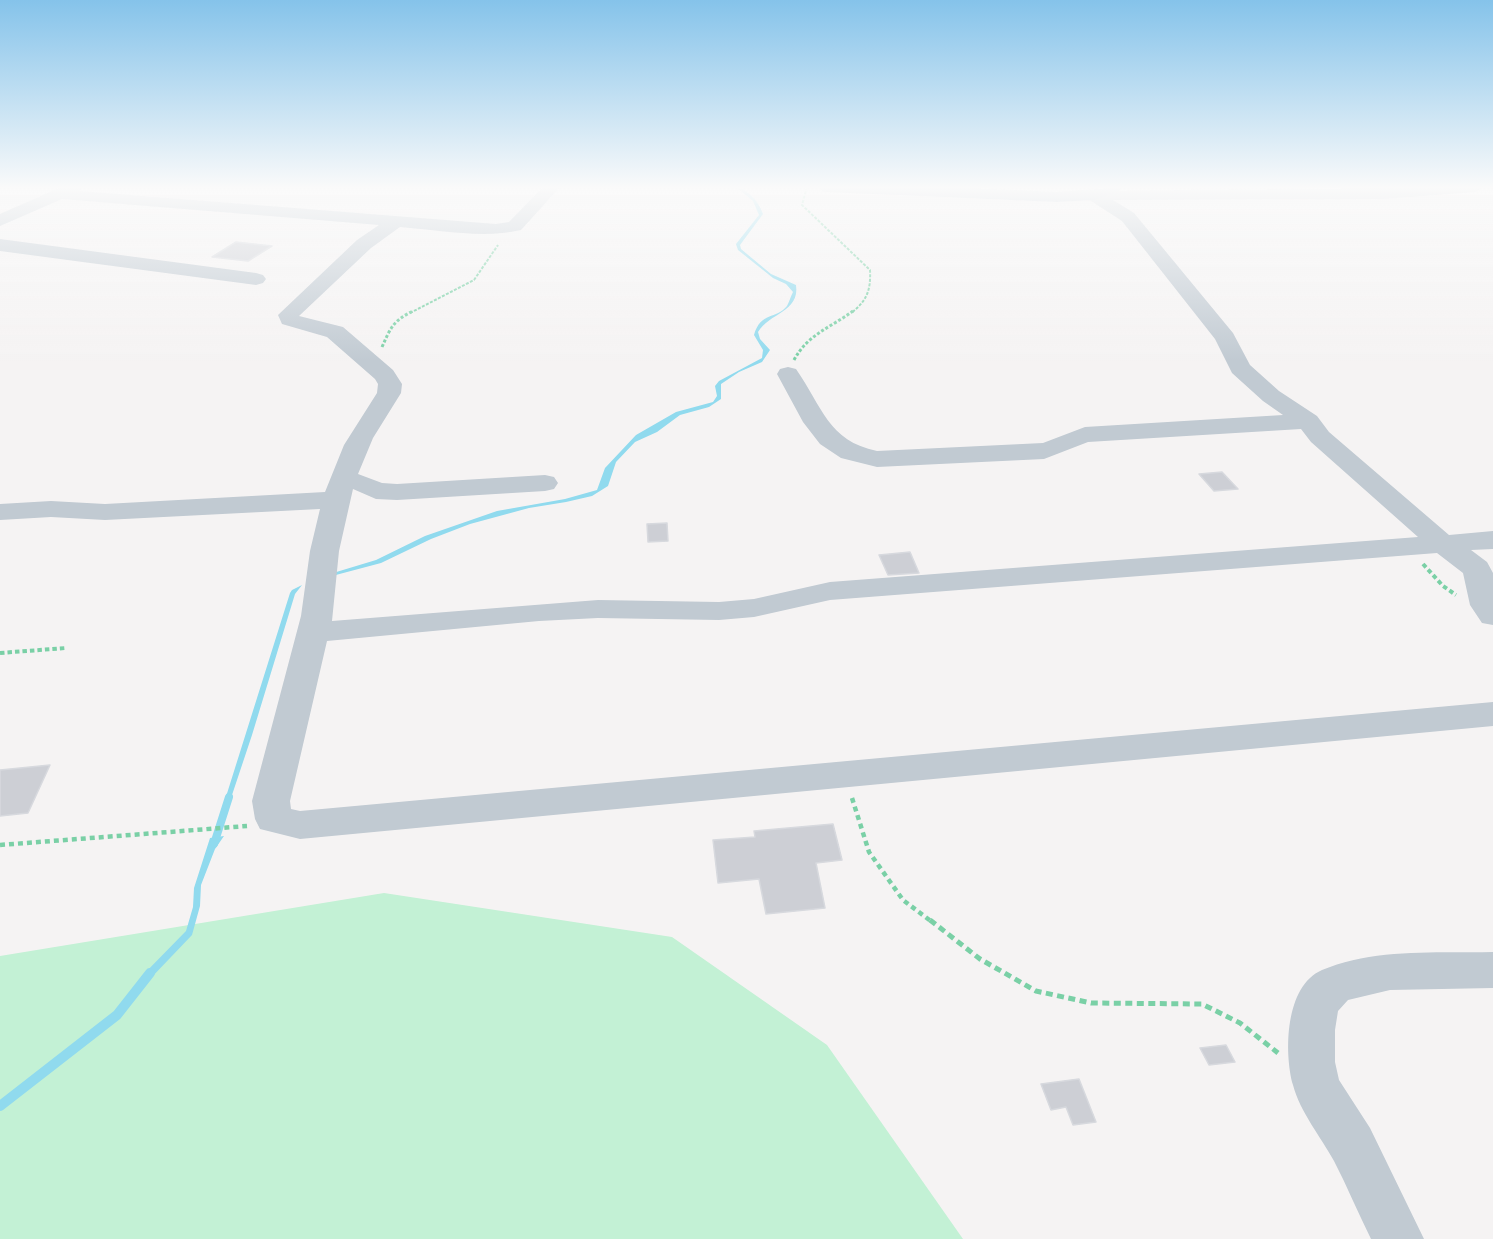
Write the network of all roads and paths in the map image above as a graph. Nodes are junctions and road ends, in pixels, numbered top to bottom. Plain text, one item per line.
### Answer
1 (0, 245) edge
2 (363, 245) edge
3 (497, 245) edge
4 (844, 245) edge
5 (1149, 245) edge
6 (255, 279) dead end
7 (374, 365) junction
8 (788, 374) joint
9 (1308, 421) junction
10 (546, 483) dead end
11 (340, 489) junction
12 (0, 512) edge
13 (1493, 540) edge
14 (1443, 544) junction
15 (1493, 616) edge
16 (314, 632) junction
17 (66, 648) dead end
18 (0, 653) edge
19 (1493, 714) edge
20 (844, 773) junction
21 (244, 827) dead end
22 (0, 845) edge
23 (1493, 970) edge
24 (1317, 1087) junction
25 (1398, 1239) edge

1 - 6 street
2 - 7 street
3 - 7 path
4 - 8 path
5 - 9 street
7 - 11 street
8 - 9 street
9 - 14 street
10 - 11 street
11 - 12 street
11 - 16 street
13 - 14 street
14 - 15 street
14 - 16 street
16 - 20 street
17 - 18 path
19 - 20 street
20 - 24 path
21 - 22 path
23 - 24 street
24 - 25 street

